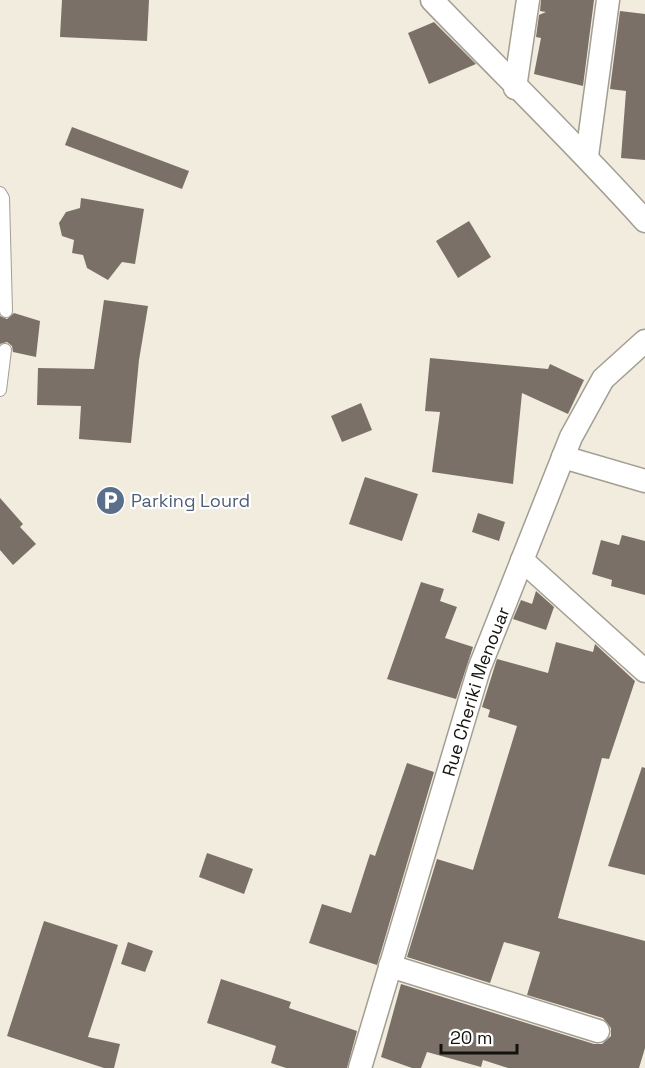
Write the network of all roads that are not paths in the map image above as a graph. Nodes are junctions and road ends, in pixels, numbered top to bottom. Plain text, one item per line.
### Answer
1 (432, 0) edge
2 (528, 0) edge
3 (608, 0) edge
4 (515, 88) junction
5 (587, 156) junction
6 (0, 193) edge
7 (645, 222) edge
8 (6, 311) dead end
9 (645, 340) edge
10 (5, 350) dead end
11 (0, 390) edge
12 (563, 457) junction
13 (645, 481) edge
14 (522, 560) junction
15 (645, 671) edge
16 (390, 966) junction
17 (598, 1031) dead end
18 (360, 1068) edge

1 - 4 street
2 - 4 street
3 - 5 street
4 - 5 street
5 - 7 street
6 - 8 lane
9 - 12 street, Rue Cheriki Menouar
10 - 11 lane
12 - 13 street
12 - 14 street, Rue Cheriki Menouar
14 - 15 street
14 - 16 street, Rue Cheriki Menouar
16 - 17 street
16 - 18 street, Rue Cheriki Menouar

